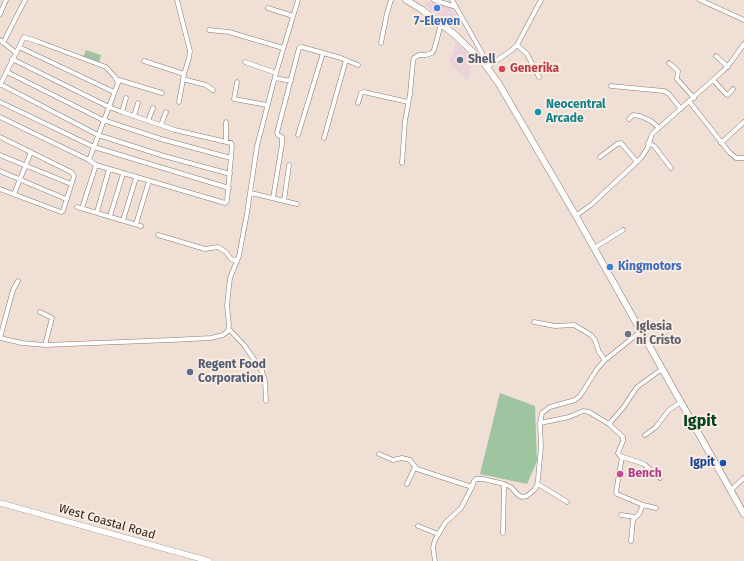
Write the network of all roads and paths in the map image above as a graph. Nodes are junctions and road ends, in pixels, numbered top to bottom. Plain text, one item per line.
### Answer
1 (6, 0) edge
2 (25, 0) edge
3 (177, 0) edge
4 (298, 0) edge
5 (391, 0) edge
6 (406, 0) edge
7 (434, 0) edge
8 (452, 0) edge
9 (541, 0) edge
10 (700, 0) edge
11 (456, 7) junction
12 (268, 8) dead end
13 (0, 14) edge
14 (293, 16) junction
15 (744, 20) edge
16 (441, 24) junction
17 (209, 30) dead end
18 (2, 41) edge
19 (381, 43) dead end
20 (744, 44) edge
21 (517, 45) junction
22 (19, 46) junction
23 (283, 48) junction
24 (16, 52) junction
25 (323, 53) junction
26 (716, 56) dead end
27 (12, 59) junction
28 (346, 60) junction
29 (144, 61) dead end
30 (245, 62) dead end
31 (669, 62) dead end
32 (358, 65) dead end
33 (486, 65) junction
34 (728, 66) junction
35 (7, 72) junction
36 (184, 74) junction
37 (275, 75) junction
38 (539, 77) dead end
39 (116, 79) junction
40 (183, 79) junction
41 (713, 80) junction
42 (291, 81) junction
43 (237, 82) dead end
44 (0, 85) edge
45 (611, 86) dead end
46 (733, 89) dead end
47 (213, 90) dead end
48 (114, 92) junction
49 (162, 94) dead end
50 (126, 98) dead end
51 (694, 98) junction
52 (690, 101) junction
53 (0, 102) edge
54 (179, 102) dead end
55 (408, 102) junction
56 (138, 103) dead end
57 (358, 103) dead end
58 (267, 105) junction
59 (109, 107) junction
60 (153, 108) dead end
61 (681, 109) junction
62 (122, 112) junction
63 (166, 112) dead end
64 (134, 116) junction
65 (0, 117) edge
66 (629, 119) dead end
67 (103, 120) junction
68 (148, 121) junction
69 (226, 122) dead end
70 (744, 122) edge
71 (161, 125) junction
72 (659, 128) junction
73 (98, 135) junction
74 (298, 135) dead end
75 (0, 137) edge
76 (324, 138) dead end
77 (226, 142) junction
78 (648, 143) junction
79 (721, 143) junction
80 (94, 147) junction
81 (31, 152) junction
82 (0, 155) edge
83 (600, 157) dead end
84 (231, 158) junction
85 (744, 158) edge
86 (89, 160) junction
87 (637, 162) junction
88 (402, 163) dead end
89 (25, 165) junction
90 (96, 165) junction
91 (289, 166) dead end
92 (671, 168) dead end
93 (109, 170) junction
94 (0, 171) edge
95 (123, 174) junction
96 (230, 174) junction
97 (136, 178) junction
98 (19, 180) junction
99 (149, 181) junction
100 (71, 184) junction
101 (229, 188) junction
102 (0, 189) edge
103 (251, 193) junction
104 (14, 194) junction
105 (273, 198) junction
106 (66, 199) junction
107 (284, 201) junction
108 (297, 204) dead end
109 (97, 212) junction
110 (110, 216) junction
111 (576, 216) junction
112 (123, 220) junction
113 (136, 224) junction
114 (141, 226) dead end
115 (624, 230) dead end
116 (158, 235) dead end
117 (594, 248) junction
118 (237, 261) junction
119 (18, 281) dead end
120 (40, 312) dead end
121 (534, 322) dead end
122 (229, 329) junction
123 (640, 332) junction
124 (0, 338) edge
125 (45, 345) junction
126 (605, 360) junction
127 (662, 369) junction
128 (266, 401) dead end
129 (681, 402) junction
130 (540, 423) junction
131 (609, 424) junction
132 (645, 435) dead end
133 (379, 454) dead end
134 (622, 458) junction
135 (415, 467) junction
136 (660, 478) dead end
137 (744, 478) edge
138 (407, 484) dead end
139 (504, 484) junction
140 (538, 484) junction
141 (472, 487) junction
142 (731, 490) junction
143 (567, 502) dead end
144 (0, 503) edge
145 (643, 505) junction
146 (656, 508) dead end
147 (744, 514) edge
148 (621, 515) dead end
149 (636, 517) junction
150 (418, 526) dead end
151 (503, 533) dead end
152 (438, 534) junction
153 (632, 541) dead end
154 (198, 560) edge
155 (209, 561) edge
156 (435, 561) edge

1 - 13 street
2 - 18 street
3 - 36 street
4 - 14 street
5 - 19 street
6 - 16 highway
7 - 11 street
8 - 11 street
9 - 21 street
10 - 15 street
11 - 33 street
12 - 14 street
14 - 23 street
16 - 33 highway
16 - 55 street
17 - 23 street
18 - 24 street
20 - 34 street
21 - 33 street
21 - 38 street
22 - 24 street
22 - 39 street
22 - 48 street
23 - 37 street
24 - 27 street
25 - 28 street
25 - 42 street
25 - 74 street
26 - 34 street
27 - 35 street
27 - 59 street
28 - 32 street
28 - 76 street
29 - 36 street
30 - 37 street
31 - 51 street
33 - 111 highway
34 - 41 street
35 - 44 street
35 - 67 street
36 - 40 street
37 - 42 street
37 - 58 street
39 - 48 street
39 - 49 street
40 - 47 street
40 - 54 street
41 - 46 street
41 - 51 street
42 - 105 street
43 - 58 street
44 - 73 street
45 - 61 street
48 - 59 street
50 - 62 street
51 - 52 street
52 - 61 street
52 - 79 street
53 - 80 street
55 - 57 street
55 - 88 street
56 - 64 street
58 - 103 street
59 - 62 street
59 - 67 street
60 - 68 street
61 - 72 street
62 - 64 street
63 - 71 street
64 - 68 street
65 - 86 street
66 - 72 street
67 - 73 street
67 - 84 street
68 - 71 street
69 - 77 street
70 - 79 street
71 - 77 street
72 - 78 street
73 - 80 street
73 - 96 street
75 - 81 street
77 - 84 street
78 - 87 street
78 - 92 street
79 - 85 street
80 - 86 street
80 - 101 street
81 - 89 street
81 - 100 street
82 - 89 street
83 - 87 street
84 - 96 street
86 - 90 street
87 - 111 street
89 - 98 street
89 - 100 street
90 - 93 street
90 - 109 street
91 - 107 street
93 - 95 street
93 - 109 street
94 - 98 street
95 - 97 street
95 - 110 street
96 - 101 street
97 - 99 street
97 - 112 street
98 - 104 street
98 - 106 street
99 - 101 street
99 - 113 street
100 - 106 street
102 - 104 street
103 - 105 street
103 - 118 street
104 - 106 street
105 - 107 street
107 - 108 street
109 - 110 street
110 - 112 street
111 - 117 highway
112 - 113 street
113 - 114 street
115 - 117 street
116 - 118 street
117 - 123 highway
118 - 122 street
119 - 124 street
120 - 125 street
121 - 126 street
122 - 125 street
122 - 128 street
123 - 126 street
123 - 127 highway
124 - 125 street
126 - 130 street
127 - 129 highway
127 - 131 street
129 - 132 street
129 - 142 highway
130 - 131 street
130 - 140 street
131 - 134 street
133 - 135 street
134 - 136 street
134 - 145 street
135 - 138 street
135 - 141 street
137 - 142 street
139 - 140 street
139 - 141 street
139 - 151 street
140 - 143 street
141 - 152 street
142 - 147 highway
144 - 154 main road, West Coastal Road
145 - 146 street
145 - 149 street
148 - 149 street
149 - 153 street
150 - 152 street
152 - 156 street
154 - 155 main road, West Coastal Road

